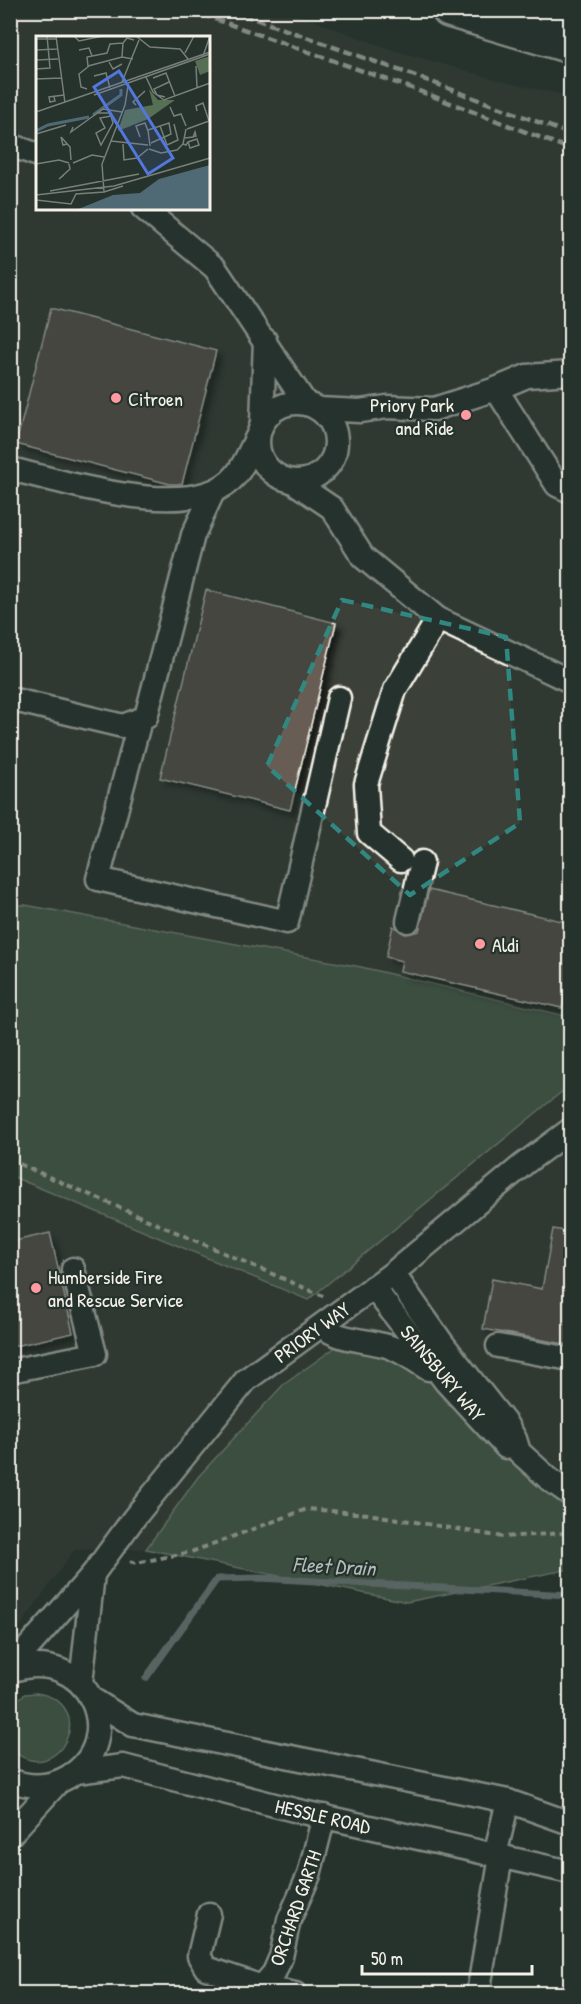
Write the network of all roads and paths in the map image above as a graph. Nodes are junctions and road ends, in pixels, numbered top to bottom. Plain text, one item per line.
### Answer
1 (449, 10) edge
2 (554, 10) edge
3 (570, 14) edge
4 (570, 46) edge
5 (10, 145) edge
6 (36, 153) edge
7 (144, 210) edge
8 (266, 340) junction
9 (570, 373) edge
10 (496, 389) junction
11 (312, 407) junction
12 (360, 411) junction
13 (260, 429) junction
14 (334, 449) junction
15 (10, 469) edge
16 (235, 476) junction
17 (286, 479) junction
18 (570, 491) edge
19 (213, 492) junction
20 (332, 508) junction
21 (438, 619) junction
22 (570, 681) edge
23 (339, 698) dead end
24 (10, 699) edge
25 (140, 720) junction
26 (408, 921) dead end
27 (570, 1130) edge
28 (10, 1160) edge
29 (73, 1269) dead end
30 (393, 1273) junction
31 (373, 1287) junction
32 (346, 1306) junction
33 (321, 1326) junction
34 (498, 1346) dead end
35 (570, 1359) edge
36 (10, 1371) edge
37 (446, 1382) junction
38 (519, 1452) junction
39 (570, 1494) edge
40 (570, 1525) edge
41 (106, 1555) junction
42 (93, 1574) junction
43 (10, 1669) edge
44 (86, 1691) junction
45 (67, 1777) junction
46 (10, 1780) edge
47 (508, 1801) junction
48 (324, 1816) junction
49 (570, 1823) edge
50 (10, 1835) edge
51 (498, 1856) junction
52 (570, 1872) edge
53 (208, 1914) dead end
54 (259, 1990) edge
55 (295, 1994) edge
56 (478, 1994) edge

1 - 4 highway
2 - 3 highway
5 - 6 street
7 - 8 street
8 - 11 street
8 - 13 street
9 - 10 street
10 - 12 street
10 - 18 street
11 - 12 street
11 - 13 street
11 - 14 street
12 - 14 street
13 - 16 street
13 - 17 street
14 - 17 street
14 - 20 street
15 - 19 street
16 - 17 street
16 - 19 street
17 - 20 street
19 - 25 street
20 - 21 street
21 - 22 street
21 - 26 street
23 - 25 street
24 - 25 street
27 - 30 street, PRIORY WAY
28 - 32 path
29 - 36 street
30 - 31 street, PRIORY WAY
30 - 38 street, SAINSBURY WAY
31 - 32 street, PRIORY WAY
31 - 37 street, SAINSBURY WAY
32 - 33 street, PRIORY WAY
33 - 37 street
33 - 41 street, PRIORY WAY
34 - 35 street
37 - 38 street, SAINSBURY WAY
38 - 39 street, SAINSBURY WAY
40 - 41 path
41 - 42 street, PRIORY WAY
42 - 43 street, PRIORY WAY
42 - 44 street, PRIORY WAY
43 - 44 street
44 - 45 street, PRIORY WAY
44 - 47 street
45 - 46 street, HESSLE ROAD
45 - 48 street, HESSLE ROAD
45 - 50 street, PRIORY WAY
47 - 49 street
47 - 51 street
48 - 51 street, HESSLE ROAD
48 - 54 street, ORCHARD GARTH
51 - 52 street, HESSLE ROAD
51 - 56 street
53 - 54 street
54 - 55 street

